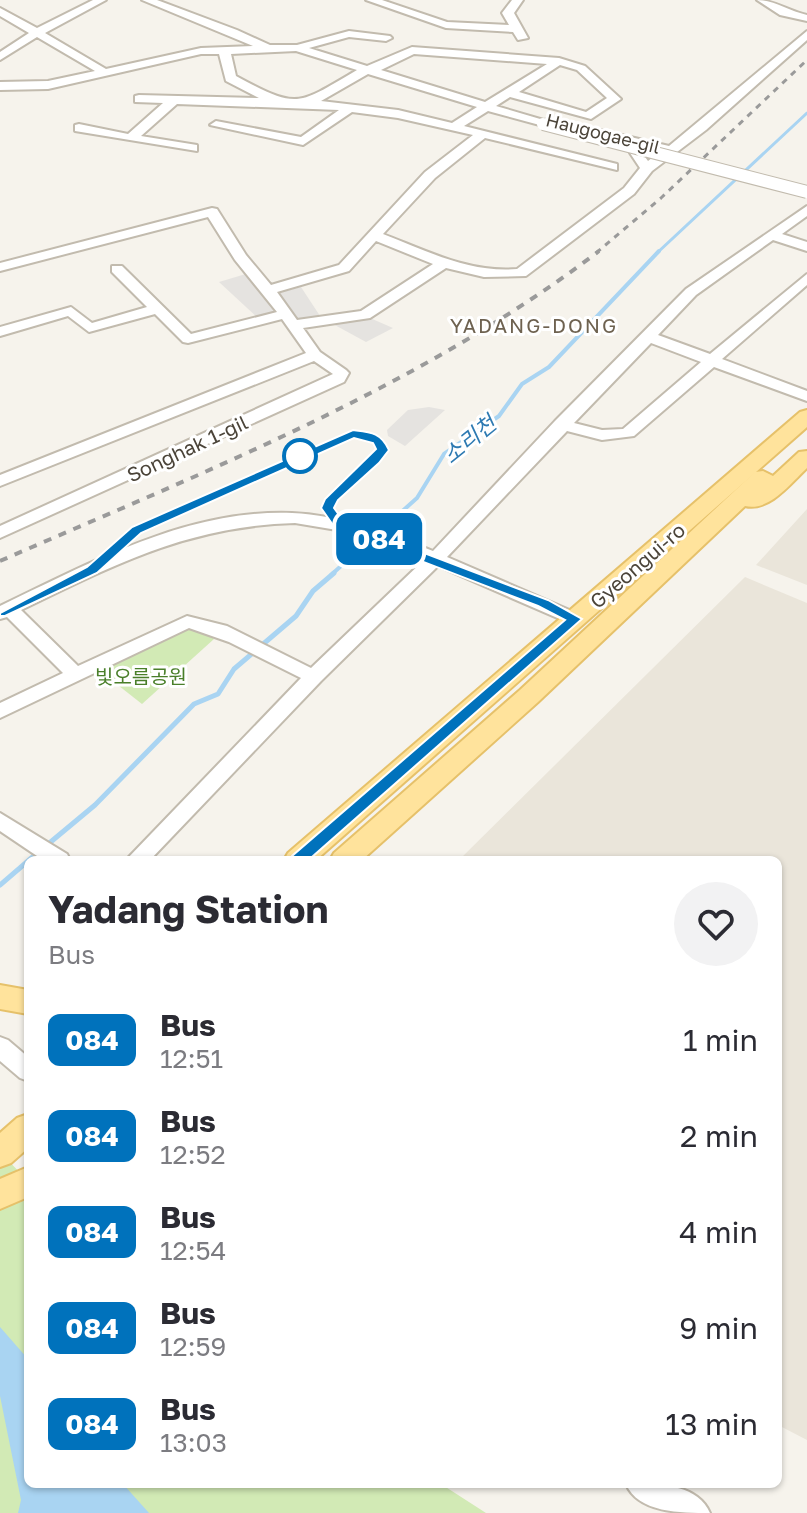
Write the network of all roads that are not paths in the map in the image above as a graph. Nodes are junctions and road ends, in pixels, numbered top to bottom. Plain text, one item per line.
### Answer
1 (101, 0) edge
2 (147, 0) edge
3 (371, 0) edge
4 (518, 0) edge
5 (762, 0) edge
6 (0, 11) edge
7 (807, 18) edge
8 (517, 29) junction
9 (36, 33) junction
10 (807, 34) edge
11 (297, 48) junction
12 (268, 49) junction
13 (224, 50) junction
14 (412, 50) junction
15 (0, 57) edge
16 (519, 57) junction
17 (559, 61) junction
18 (370, 69) junction
19 (101, 70) junction
20 (0, 86) edge
21 (507, 92) junction
22 (139, 99) dead end
23 (174, 100) junction
24 (309, 103) junction
25 (278, 104) junction
26 (485, 107) junction
27 (350, 108) junction
28 (506, 113) junction
29 (216, 125) dead end
30 (454, 127) junction
31 (79, 128) dead end
32 (483, 134) junction
33 (131, 138) junction
34 (193, 148) dead end
35 (636, 153) junction
36 (665, 153) junction
37 (612, 167) dead end
38 (647, 168) junction
39 (807, 192) edge
40 (807, 210) edge
41 (373, 235) junction
42 (773, 236) junction
43 (807, 247) edge
44 (445, 262) junction
45 (0, 267) edge
46 (117, 269) dead end
47 (807, 278) edge
48 (268, 290) junction
49 (157, 309) junction
50 (290, 319) junction
51 (0, 332) edge
52 (646, 336) junction
53 (315, 355) junction
54 (714, 360) junction
55 (807, 397) edge
56 (807, 416) edge
57 (561, 424) junction
58 (807, 437) edge
59 (807, 457) edge
60 (0, 481) edge
61 (723, 503) junction
62 (0, 533) edge
63 (434, 560) junction
64 (4, 611) edge
65 (575, 619) junction
66 (304, 672) junction
67 (75, 674) junction
68 (0, 711) edge
69 (2, 823) edge
70 (53, 856) edge
71 (141, 856) edge
72 (303, 856) edge
73 (349, 856) edge
74 (0, 997) edge
75 (24, 1001) edge
76 (0, 1047) edge
77 (24, 1068) edge
78 (24, 1132) edge
79 (0, 1153) edge
80 (24, 1184) edge
81 (0, 1194) edge
82 (648, 1488) edge
83 (695, 1513) edge

1 - 9 street
2 - 12 street
3 - 8 street
4 - 8 street
5 - 7 street
6 - 9 street
8 - 16 street
9 - 15 street
9 - 19 street
10 - 36 street
11 - 12 street, Haugogae-gil
11 - 14 street, Haugogae-gil
11 - 18 street, Haugogae-gil
12 - 13 street, Haugogae-gil
13 - 19 street, Haugogae-gil
13 - 25 street
14 - 16 street, Haugogae-gil
14 - 18 street
16 - 17 street, Haugogae-gil
17 - 21 street
17 - 21 street
18 - 24 street
18 - 26 street, Haugogae-gil
19 - 20 street, Haugogae-gil
21 - 26 street
22 - 23 street
23 - 25 street
23 - 33 street
24 - 25 street
24 - 27 street
26 - 28 street, Haugogae-gil
26 - 30 street
27 - 29 street
27 - 30 street
28 - 35 street, Haugogae-gil
28 - 36 street, Haugogae-gil
28 - 39 street, Haugogae-gil, bridge
30 - 32 street
31 - 33 street
32 - 37 street
32 - 41 street
33 - 34 street
35 - 36 street, Haugogae-gil
35 - 38 street
36 - 38 street
38 - 44 street
40 - 42 street
41 - 44 street
41 - 48 street
42 - 43 street
42 - 52 street
44 - 50 street
45 - 48 street, Songhak 1-gil
46 - 49 street
47 - 54 street
48 - 50 street, Songhak 1-gil
49 - 50 street
49 - 51 street
50 - 53 street, Songhak 1-gil
52 - 54 street
52 - 57 street
53 - 60 street, Songhak 1-gil
53 - 62 street, Songhak 1-gil
54 - 55 street
54 - 57 street
55 - 61 main road, Gyeongui-ro
56 - 61 main road, Gyeongui-ro
57 - 63 street
58 - 61 main road, Gyeongui-ro
59 - 61 main road, Gyeongui-ro
61 - 65 main road, Gyeongui-ro
61 - 73 main road, Gyeongui-ro
63 - 64 street
63 - 65 street
63 - 66 street
64 - 67 street
65 - 72 main road, Gyeongui-ro
66 - 67 street
66 - 71 street
67 - 68 street
69 - 70 street
74 - 75 main road
76 - 77 street
78 - 79 main road
80 - 81 main road
82 - 83 street

